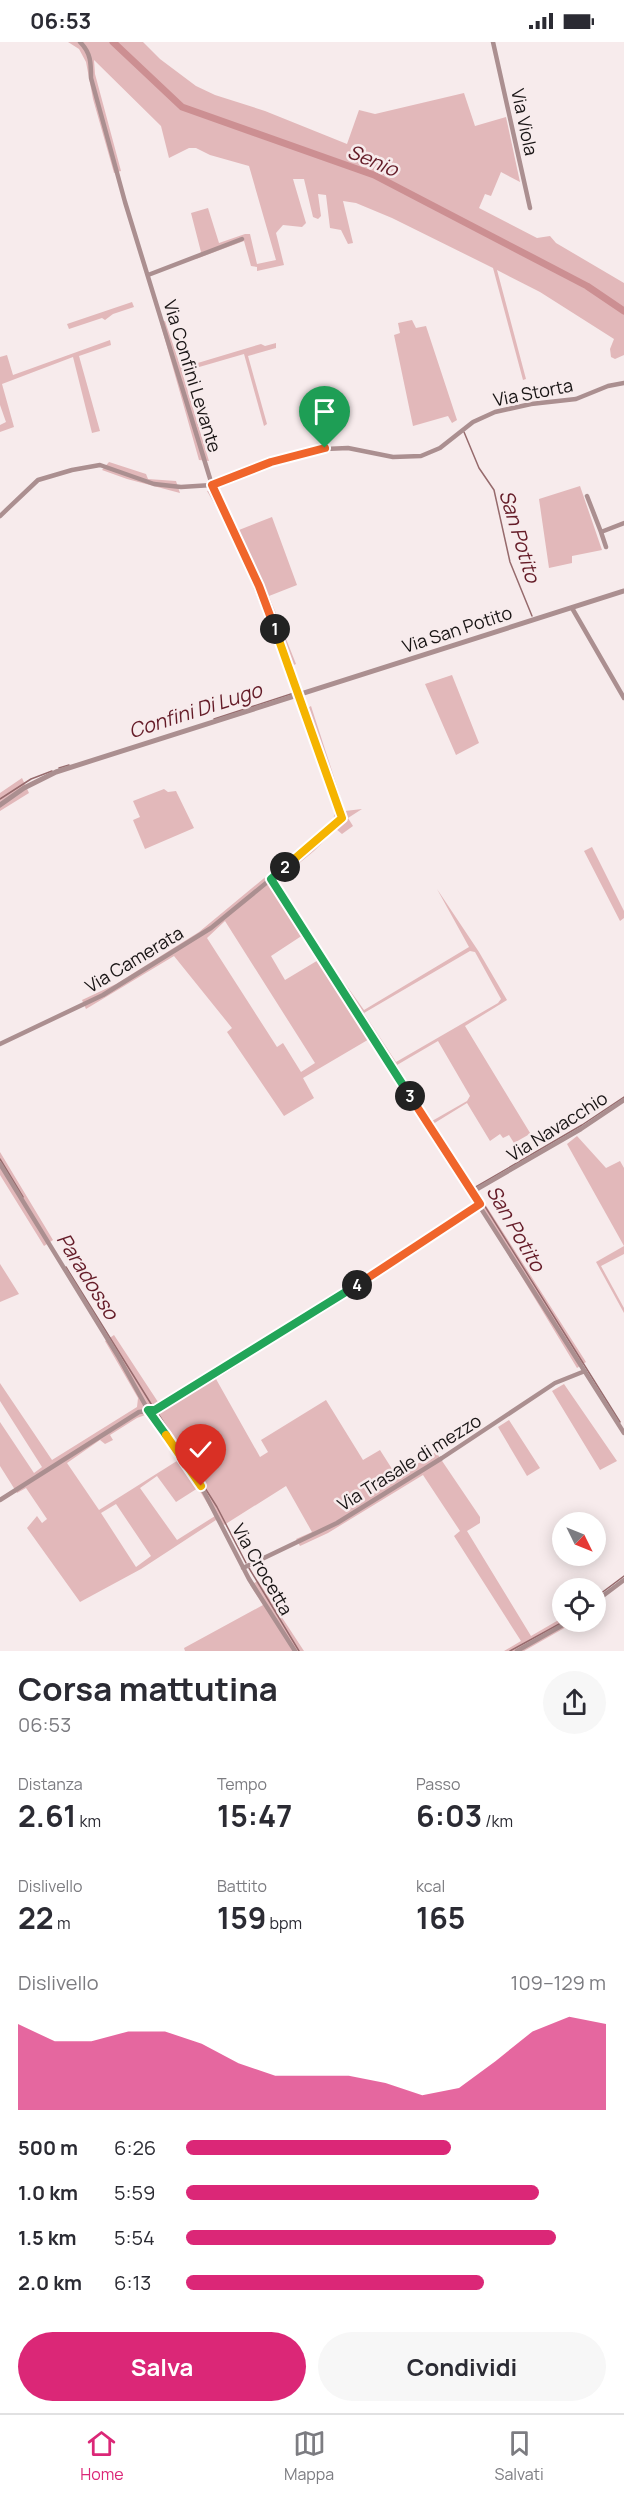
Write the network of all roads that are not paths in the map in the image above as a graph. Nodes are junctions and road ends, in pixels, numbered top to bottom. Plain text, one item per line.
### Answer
1 (80, 42) edge
2 (493, 42) edge
3 (530, 208) dead end
4 (242, 239) dead end
5 (148, 275) junction
6 (624, 383) edge
7 (212, 485) junction
8 (586, 496) dead end
9 (0, 516) edge
10 (624, 523) edge
11 (600, 532) junction
12 (606, 548) dead end
13 (624, 591) edge
14 (572, 608) junction
15 (300, 695) junction
16 (624, 698) edge
17 (0, 805) edge
18 (271, 879) junction
19 (0, 1044) edge
20 (624, 1100) edge
21 (0, 1164) edge
22 (472, 1192) junction
23 (480, 1204) junction
24 (585, 1371) junction
25 (148, 1410) junction
26 (624, 1433) edge
27 (0, 1500) edge
28 (243, 1568) junction
29 (624, 1580) edge
30 (606, 1594) edge
31 (552, 1631) edge
32 (295, 1651) edge
33 (517, 1651) edge

1 - 5 street, Via Confini Levante
2 - 3 street, Via Viola
4 - 5 street
5 - 7 street, Via Confini Levante
6 - 7 street, Via Storta
7 - 9 street, Via Storta
7 - 15 street, Via Confini Levante
8 - 11 street
10 - 11 street
11 - 12 street
13 - 14 street, Via San Potito
14 - 15 street, Via San Potito
14 - 16 street
15 - 17 street, Via San Potito
15 - 18 street, Via Confini Levante
18 - 19 street, Via Camerata
18 - 22 street
20 - 22 street, Via Navacchio
21 - 25 street, Via Crocetta
22 - 23 street
23 - 24 street
23 - 25 street
24 - 26 street
24 - 28 street, Via Trasale di mezzo
25 - 27 street
25 - 28 street, Via Crocetta
28 - 32 street, Via Crocetta
29 - 30 street
31 - 33 street

